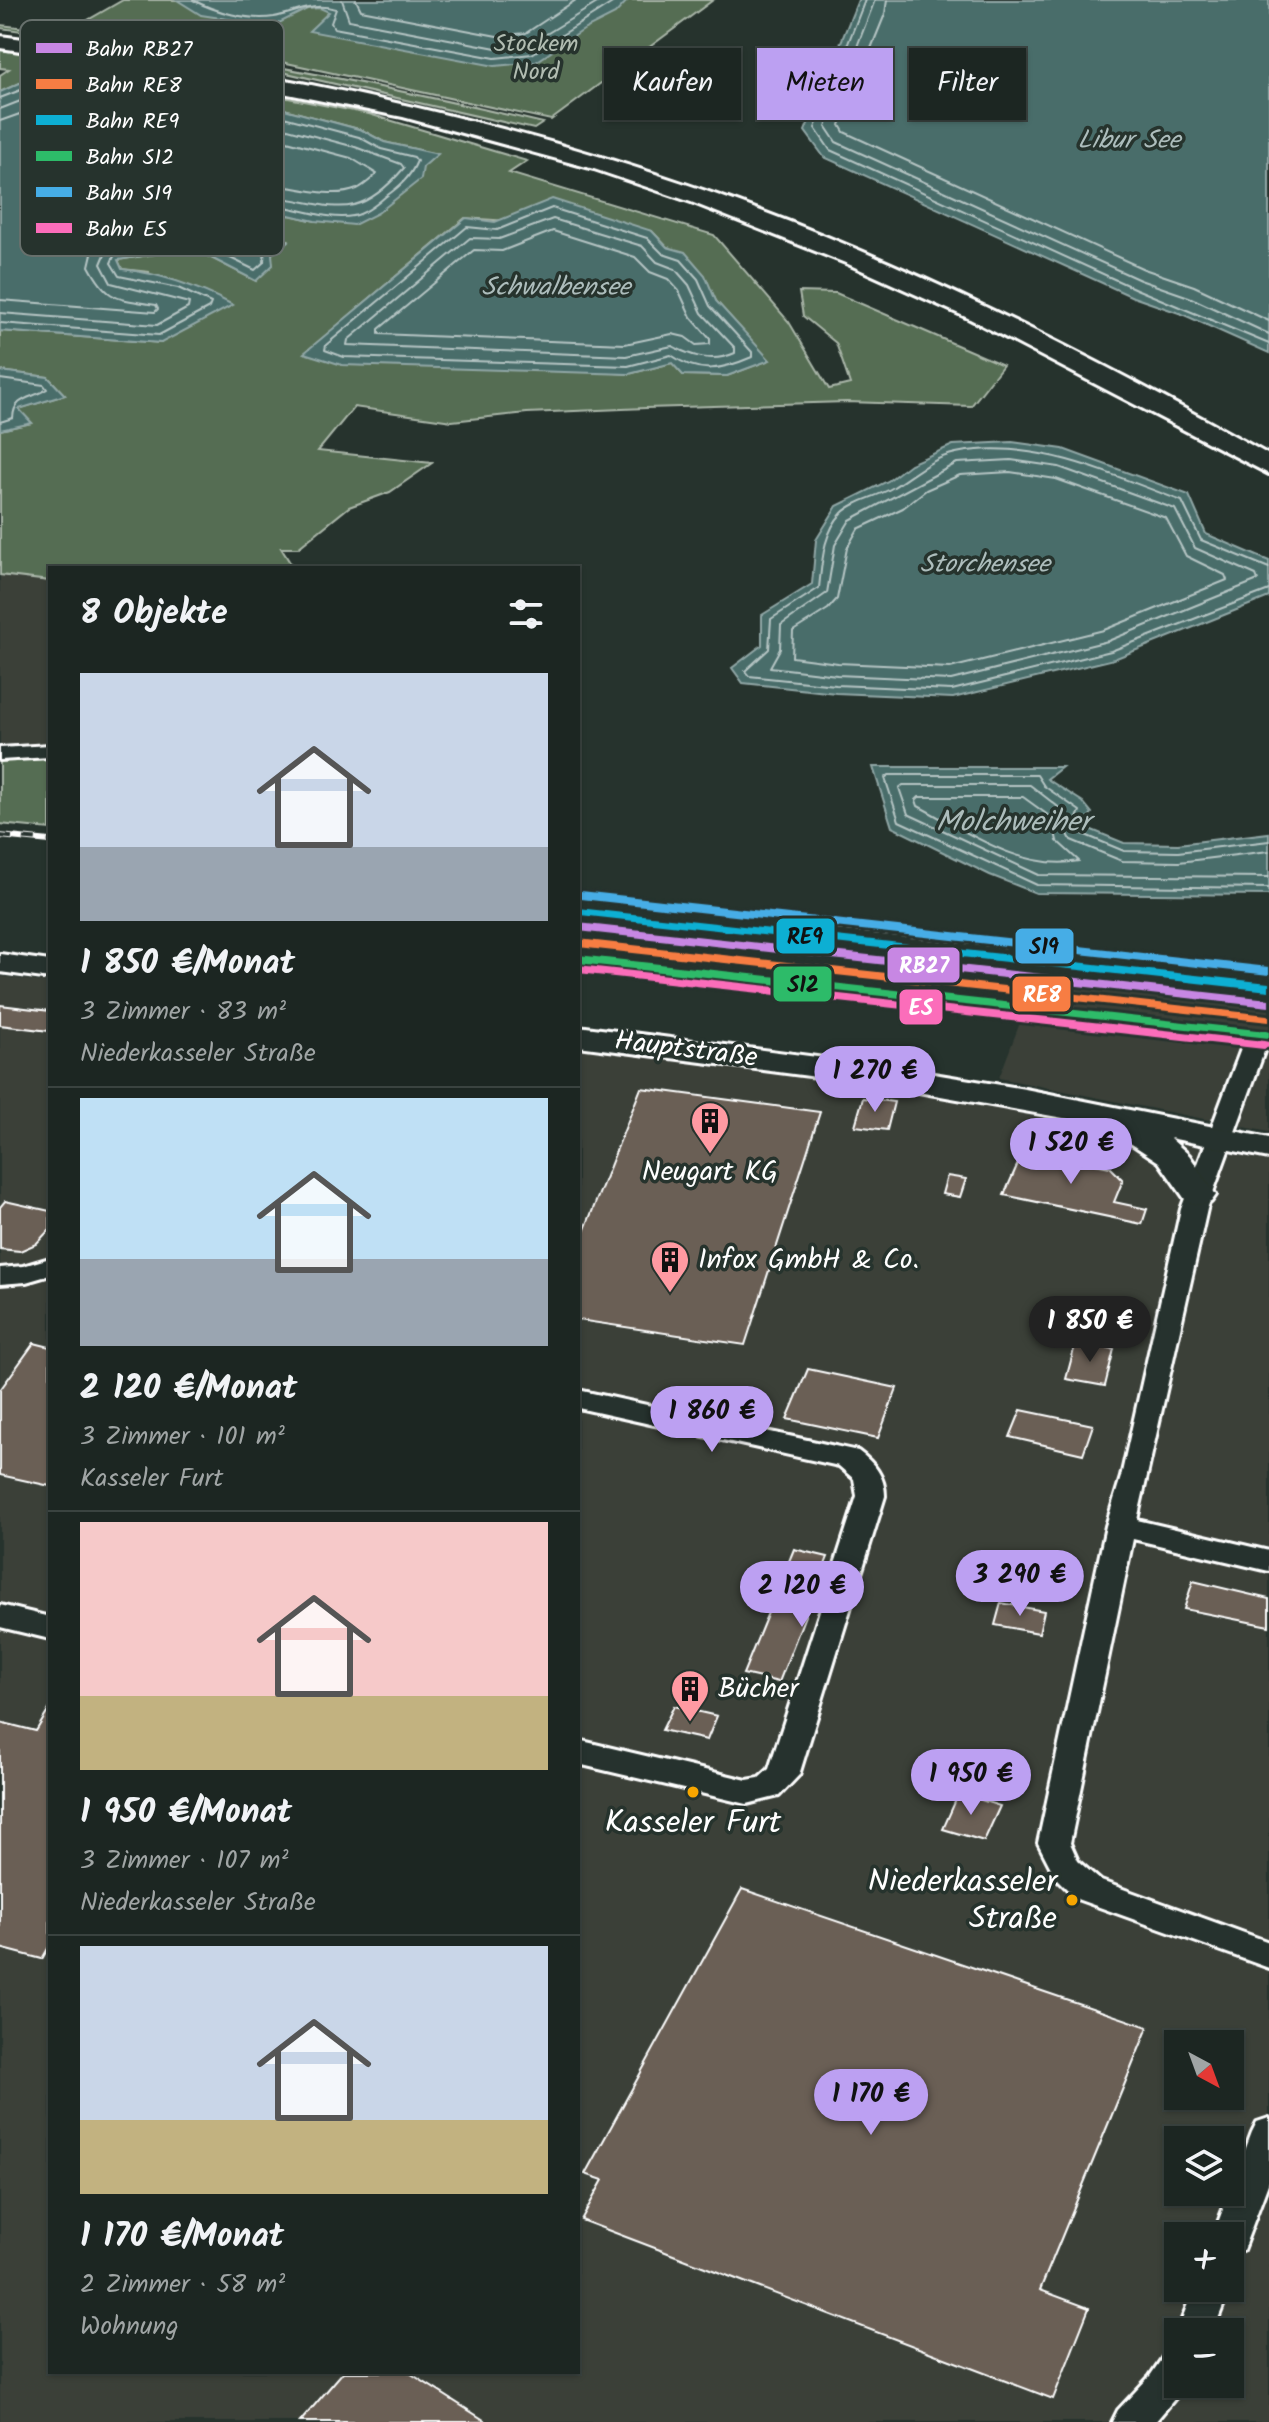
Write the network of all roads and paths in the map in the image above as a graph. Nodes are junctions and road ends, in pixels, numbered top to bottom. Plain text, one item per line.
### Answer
1 (0, 35) edge
2 (20, 38) edge
3 (0, 42) edge
4 (20, 45) edge
5 (284, 80) edge
6 (284, 88) edge
7 (1269, 452) edge
8 (1269, 466) edge
9 (48, 751) edge
10 (0, 754) edge
11 (0, 963) edge
12 (48, 970) edge
13 (580, 1036) edge
14 (1253, 1049) dead end
15 (1101, 1113) junction
16 (1220, 1138) junction
17 (1269, 1148) edge
18 (1199, 1195) junction
19 (48, 1267) edge
20 (0, 1276) edge
21 (580, 1399) edge
22 (1121, 1526) junction
23 (1269, 1561) edge
24 (0, 1616) edge
25 (48, 1628) edge
26 (580, 1752) edge
27 (1269, 1955) edge
28 (1269, 2132) edge
29 (1236, 2222) edge
30 (1164, 2387) edge
31 (1131, 2422) edge

1 - 2 highway
3 - 4 highway
5 - 7 highway
6 - 8 highway
9 - 10 street
11 - 12 main road
13 - 15 main road, Hauptstraße
14 - 16 street
15 - 16 main road, Hauptstraße
15 - 18 main road
16 - 17 main road, Hauptstraße
16 - 18 street
18 - 22 street
19 - 20 street
21 - 26 street
22 - 23 street
22 - 27 street
24 - 25 street
28 - 29 street
30 - 31 street

